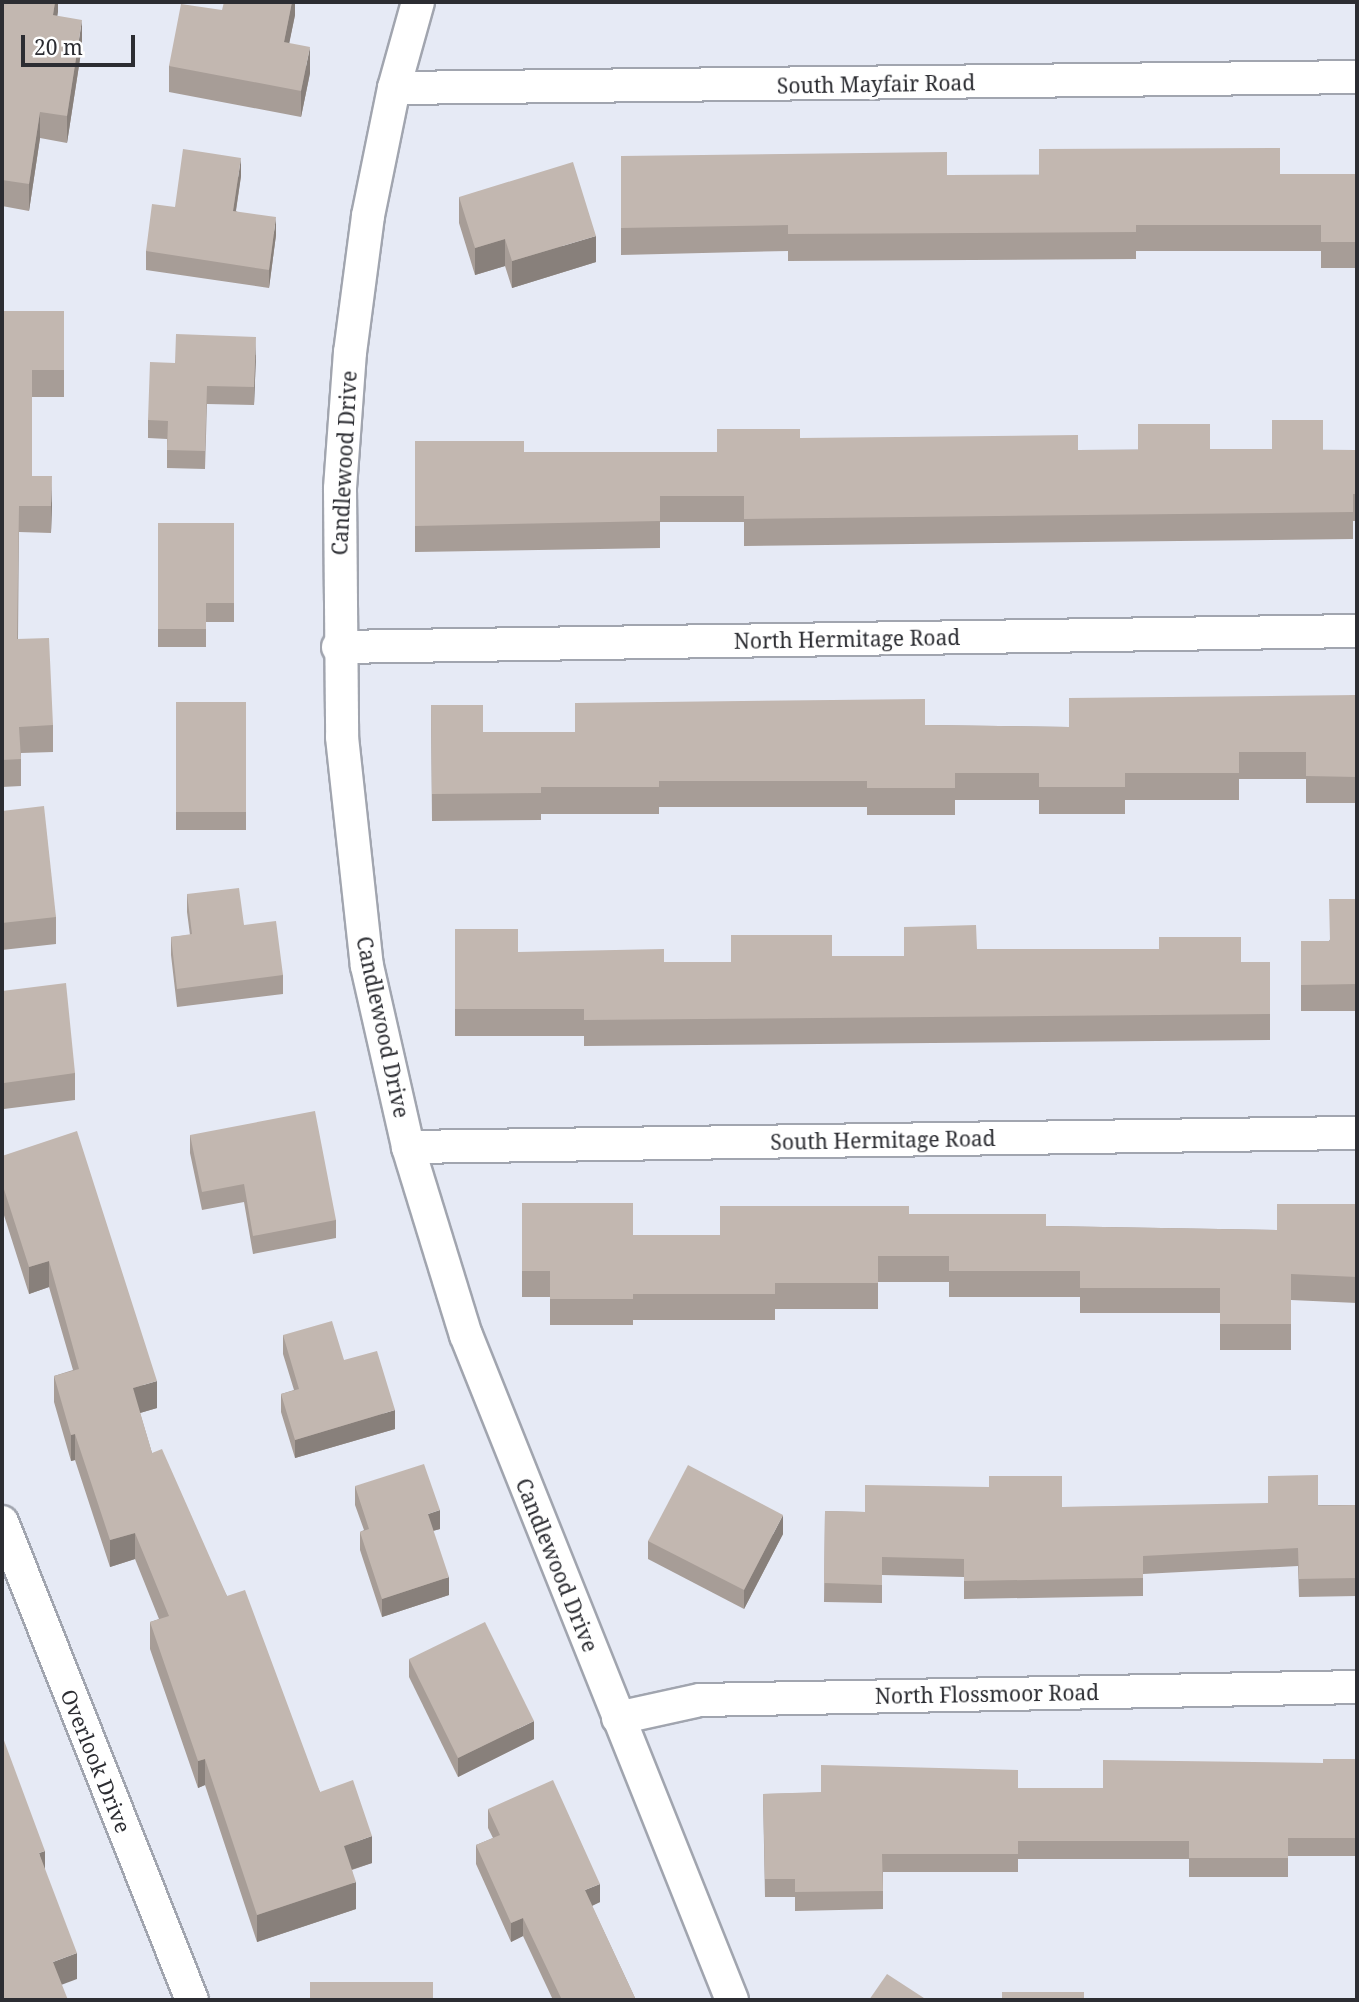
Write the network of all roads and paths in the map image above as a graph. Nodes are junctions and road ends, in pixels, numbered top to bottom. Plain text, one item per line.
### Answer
1 (418, 2) edge
2 (1357, 77) edge
3 (394, 88) junction
4 (1357, 631) edge
5 (338, 647) junction
6 (1357, 1133) edge
7 (408, 1147) junction
8 (2, 1522) edge
9 (1357, 1687) edge
10 (618, 1718) junction
11 (192, 2000) edge
12 (732, 2000) edge

1 - 3 street, Candlewood Drive
2 - 3 street, South Mayfair Road
3 - 5 street, Candlewood Drive
4 - 5 street, North Hermitage Road
5 - 7 street, Candlewood Drive
6 - 7 street, South Hermitage Road
7 - 10 street, Candlewood Drive
8 - 11 street, Overlook Drive
9 - 10 street, North Flossmoor Road
10 - 12 street, Candlewood Drive

